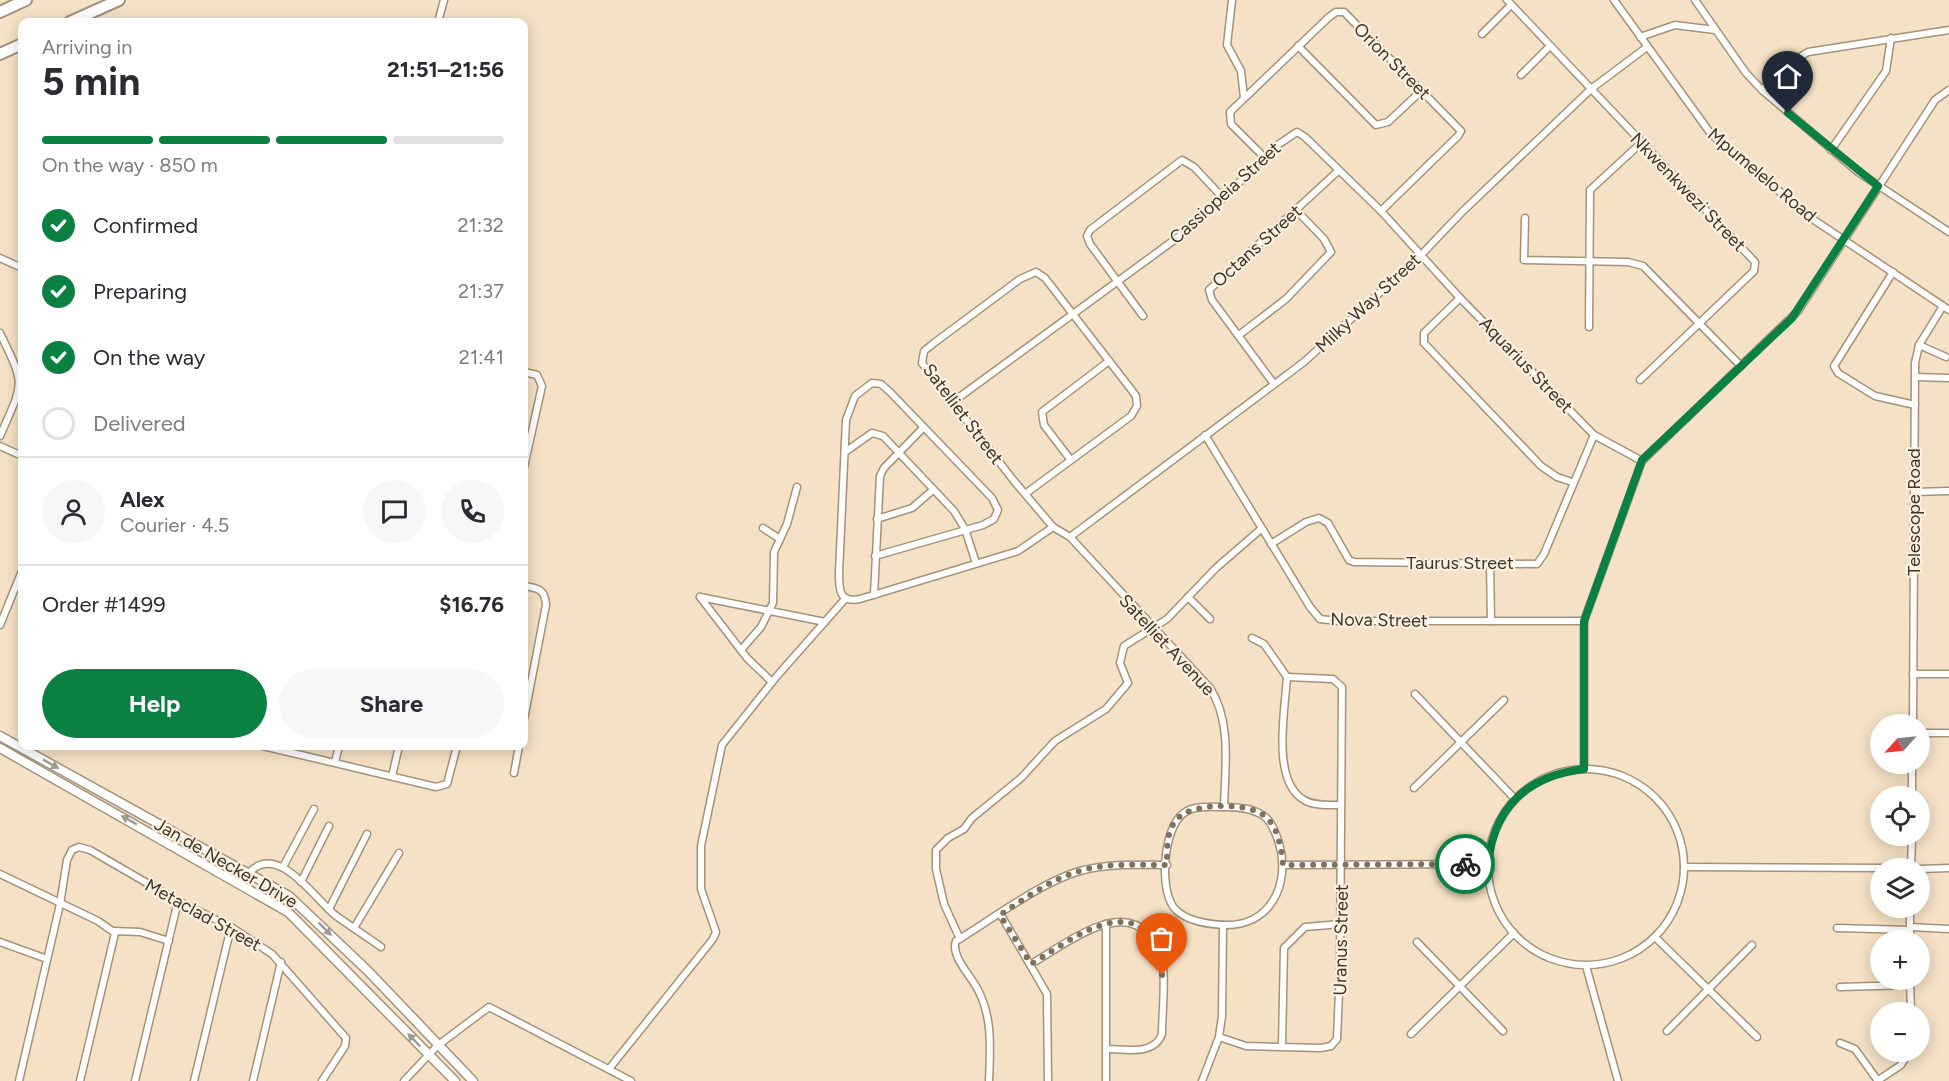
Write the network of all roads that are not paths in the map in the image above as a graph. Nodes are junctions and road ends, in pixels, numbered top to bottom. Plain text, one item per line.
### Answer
1 (26, 0) edge
2 (119, 0) edge
3 (444, 0) edge
4 (1232, 0) edge
5 (1614, 0) edge
6 (1695, 0) edge
7 (1509, 2) edge
8 (0, 12) edge
9 (79, 18) edge
10 (439, 18) edge
11 (1949, 30) edge
12 (1717, 31) junction
13 (1482, 34) dead end
14 (1640, 37) junction
15 (1891, 38) junction
16 (18, 46) edge
17 (1298, 46) junction
18 (1550, 46) junction
19 (1647, 47) junction
20 (0, 54) edge
21 (1521, 75) dead end
22 (1591, 89) junction
23 (1762, 90) junction
24 (1949, 90) edge
25 (1420, 92) junction
26 (1244, 98) junction
27 (1641, 143) junction
28 (1832, 150) junction
29 (1264, 158) junction
30 (1338, 171) junction
31 (1878, 186) junction
32 (1223, 198) junction
33 (1296, 211) junction
34 (1381, 211) junction
35 (1524, 218) dead end
36 (1949, 232) edge
37 (1843, 239) junction
38 (1421, 255) junction
39 (0, 258) edge
40 (1591, 261) junction
41 (18, 266) edge
42 (1893, 272) junction
43 (1117, 281) junction
44 (1460, 298) junction
45 (1946, 308) edge
46 (1072, 315) junction
47 (1143, 316) dead end
48 (1699, 322) junction
49 (1589, 327) dead end
50 (0, 333) edge
51 (1239, 336) junction
52 (1919, 345) junction
53 (1946, 357) dead end
54 (1109, 361) junction
55 (1741, 366) junction
56 (18, 369) edge
57 (528, 373) edge
58 (1915, 377) junction
59 (1949, 378) edge
60 (1640, 380) dead end
61 (1274, 384) junction
62 (18, 392) edge
63 (954, 401) junction
64 (1915, 405) junction
65 (923, 428) junction
66 (1205, 435) junction
67 (1594, 435) junction
68 (0, 436) edge
69 (0, 446) edge
70 (528, 448) edge
71 (845, 452) junction
72 (899, 453) junction
73 (18, 454) edge
74 (1070, 459) junction
75 (1642, 460) junction
76 (1572, 482) junction
77 (797, 487) dead end
78 (933, 490) junction
79 (1949, 491) edge
80 (1914, 492) junction
81 (1025, 494) junction
82 (877, 519) junction
83 (1053, 527) junction
84 (763, 528) dead end
85 (965, 529) junction
86 (1261, 529) junction
87 (1070, 537) junction
88 (780, 539) junction
89 (1271, 544) junction
90 (875, 556) junction
91 (976, 563) junction
92 (1490, 563) junction
93 (18, 581) edge
94 (528, 587) edge
95 (874, 595) junction
96 (1188, 597) junction
97 (845, 599) junction
98 (771, 610) junction
99 (1210, 619) dead end
100 (1491, 621) junction
101 (1584, 621) junction
102 (825, 622) junction
103 (0, 625) edge
104 (1152, 627) junction
105 (1252, 638) dead end
106 (741, 650) junction
107 (1913, 674) junction
108 (1949, 674) edge
109 (1287, 677) junction
110 (772, 682) junction
111 (1415, 694) dead end
112 (528, 700) edge
113 (1504, 700) dead end
114 (1912, 714) edge
115 (1930, 733) edge
116 (1949, 733) edge
117 (0, 736) edge
118 (1461, 742) junction
119 (18, 746) edge
120 (0, 748) edge
121 (25, 750) edge
122 (290, 750) edge
123 (338, 750) edge
124 (398, 750) edge
125 (457, 750) edge
126 (518, 750) edge
127 (335, 762) junction
128 (1584, 769) junction
129 (514, 773) dead end
130 (392, 776) junction
131 (1414, 788) dead end
132 (1515, 799) junction
133 (1340, 805) junction
134 (1224, 807) junction
135 (314, 809) dead end
136 (329, 826) dead end
137 (367, 834) dead end
138 (399, 853) dead end
139 (1341, 864) junction
140 (1488, 864) junction
141 (1167, 865) junction
142 (1283, 865) junction
143 (283, 867) junction
144 (1684, 867) junction
145 (1870, 868) edge
146 (1949, 868) edge
147 (1930, 869) edge
148 (249, 873) junction
149 (0, 874) edge
150 (301, 882) junction
151 (178, 901) junction
152 (60, 904) junction
153 (329, 909) junction
154 (1000, 915) junction
155 (1910, 918) edge
156 (1106, 924) junction
157 (1341, 924) junction
158 (1223, 925) junction
159 (231, 927) junction
160 (354, 927) junction
161 (1837, 928) dead end
162 (1910, 929) junction
163 (1949, 929) edge
164 (113, 931) junction
165 (1514, 933) junction
166 (1655, 937) junction
167 (960, 939) junction
168 (169, 941) junction
169 (0, 942) edge
170 (1417, 942) dead end
171 (1752, 945) dead end
172 (381, 947) dead end
173 (47, 959) junction
174 (281, 962) junction
175 (1031, 964) junction
176 (1586, 966) junction
177 (1870, 985) edge
178 (1459, 986) junction
179 (1840, 987) dead end
180 (1709, 989) junction
181 (1503, 1031) dead end
182 (1667, 1031) dead end
183 (1411, 1034) dead end
184 (1219, 1037) junction
185 (1757, 1037) dead end
186 (1840, 1043) dead end
187 (437, 1046) junction
188 (1282, 1046) junction
189 (1107, 1048) junction
190 (429, 1055) junction
191 (1903, 1062) edge
192 (609, 1069) junction
193 (19, 1081) edge
194 (80, 1081) edge
195 (135, 1081) edge
196 (194, 1081) edge
197 (253, 1081) edge
198 (322, 1081) edge
199 (404, 1081) edge
200 (455, 1081) edge
201 (473, 1081) edge
202 (631, 1081) edge
203 (989, 1081) edge
204 (1048, 1081) edge
205 (1106, 1081) edge
206 (1202, 1081) edge
207 (1618, 1081) edge
208 (1878, 1081) edge

1 - 8 highway
2 - 9 highway
3 - 10 street
4 - 26 street
5 - 14 street, Mpumelelo Road
6 - 12 street
7 - 13 street
7 - 18 street, Nkwenkwezi Street
11 - 15 street
12 - 14 street
12 - 23 street
14 - 19 street, Mpumelelo Road
15 - 23 street
15 - 28 street
16 - 20 highway
17 - 25 street
17 - 25 street, Orion Street
17 - 26 street, Orion Street
18 - 21 street
18 - 22 street, Nkwenkwezi Street
19 - 22 street, Milky Way Street
19 - 37 street, Mpumelelo Road
22 - 27 street, Nkwenkwezi Street
22 - 38 street, Milky Way Street
23 - 28 street
24 - 31 street
25 - 34 street, Orion Street
26 - 29 street, Orion Street
27 - 40 street
27 - 48 street, Nkwenkwezi Street
28 - 31 street
29 - 30 street, Cassiopeia Street
29 - 32 street, Cassiopeia Street
30 - 33 street, Octans Street
30 - 34 street, Cassiopeia Street
31 - 36 street
31 - 37 street
32 - 43 street, Cassiopeia Street
32 - 43 street
33 - 51 street, Octans Street
33 - 51 street
34 - 38 street, Cassiopeia Street
35 - 40 street
37 - 42 street, Mpumelelo Road
37 - 55 street
38 - 44 street, Aquarius Street
38 - 61 street, Milky Way Street
39 - 41 street
40 - 48 street
40 - 49 street
42 - 45 street, Mpumelelo Road
42 - 64 street
43 - 46 street, Cassiopeia Street
43 - 47 street
44 - 67 street, Aquarius Street
44 - 76 street
45 - 52 street, Telescope Road
46 - 54 street
46 - 63 street, Cassiopeia Street
46 - 63 street, Satelliet Street
48 - 55 street
48 - 60 street, Nkwenkwezi Street
50 - 56 street
51 - 61 street, Octans Street
52 - 53 street
52 - 58 street, Telescope Road
54 - 74 street
54 - 74 street
55 - 75 street
57 - 70 street
58 - 59 street
58 - 64 street, Telescope Road
61 - 66 street, Milky Way Street
62 - 68 street
63 - 81 street, Satelliet Street
64 - 80 street, Telescope Road
65 - 71 street
65 - 72 street
65 - 85 street
66 - 86 street, Nova Street
66 - 87 street, Milky Way Street
67 - 75 street, Aquarius Street
67 - 76 street, Taurus Street
69 - 73 street
71 - 72 street
71 - 97 street
72 - 78 street
72 - 82 street
74 - 81 street
75 - 101 street
76 - 92 street, Taurus Street
77 - 88 street
78 - 82 street
78 - 85 street
79 - 80 street
80 - 107 street, Telescope Road
81 - 83 street, Satelliet Street
82 - 90 street
83 - 87 street, Satelliet Street
83 - 91 street
84 - 88 street
85 - 90 street
85 - 91 street
86 - 89 street, Nova Street
86 - 96 street
87 - 104 street, Satelliet Avenue
88 - 98 street
89 - 92 street, Taurus Street
89 - 100 street, Nova Street
90 - 95 street
91 - 95 street
92 - 100 street
93 - 103 street
94 - 112 street
95 - 97 street
96 - 99 street
96 - 104 street
97 - 102 street
98 - 102 street
98 - 106 street
98 - 106 street
100 - 101 street, Nova Street
101 - 128 street
102 - 110 street
104 - 134 street, Satelliet Avenue
104 - 167 street
105 - 109 street
106 - 110 street
107 - 108 street
107 - 114 street, Telescope Road
109 - 133 street
109 - 133 street, Uranus Street
110 - 192 street
111 - 118 street
113 - 118 street
115 - 116 street
117 -> 119 main road, Jan de Necker Drive
118 - 131 street
118 - 132 street
190 -> 120 main road, Jan de Necker Drive
121 -> 148 main road, Jan de Necker Drive
122 - 127 street
123 - 127 street
124 - 130 street
125 - 130 street
126 - 129 street
127 - 130 street
128 - 132 street
128 - 144 street
132 - 140 street
133 - 139 street, Uranus Street
134 - 141 street
134 - 142 street
135 - 143 street
136 - 150 street
137 - 153 street
138 - 160 street
139 - 140 street
139 - 142 street
139 - 157 street, Uranus Street
140 - 165 street
141 - 154 street
141 - 158 street
142 - 158 street
143 - 148 street
143 - 150 street
144 - 145 street
144 - 166 street
146 - 147 street
148 -> 187 main road, Jan de Necker Drive
149 - 152 street
150 - 153 street
151 - 152 street, Metaclad Street
151 - 159 street, Metaclad Street
151 - 168 street
152 - 164 street
152 - 173 street
153 - 160 street
154 - 167 street
154 - 175 street
155 - 162 street
156 - 175 street
156 - 189 street
156 - 189 street
157 - 188 street
157 - 188 street, Uranus Street
158 - 184 street
159 - 174 street, Metaclad Street
159 - 196 street
160 - 172 street
161 - 162 street
162 - 163 street
164 - 168 street
164 - 194 street
165 - 176 street
165 - 178 street
166 - 176 street
166 - 180 street
167 - 203 street
168 - 195 street
169 - 173 street
170 - 178 street
171 - 180 street
173 - 193 street
174 - 197 street
174 - 198 street, Metaclad Street
175 - 204 street
176 - 207 street
177 - 179 street
178 - 181 street
178 - 183 street
180 - 182 street
180 - 185 street
184 - 188 street, Uranus Street
184 - 206 street
186 - 208 street
187 - 190 street
187 - 192 street
187 - 201 main road, Jan de Necker Drive
189 - 205 street
190 - 199 street
190 - 200 main road, Jan de Necker Drive
191 - 208 street
192 - 202 street

